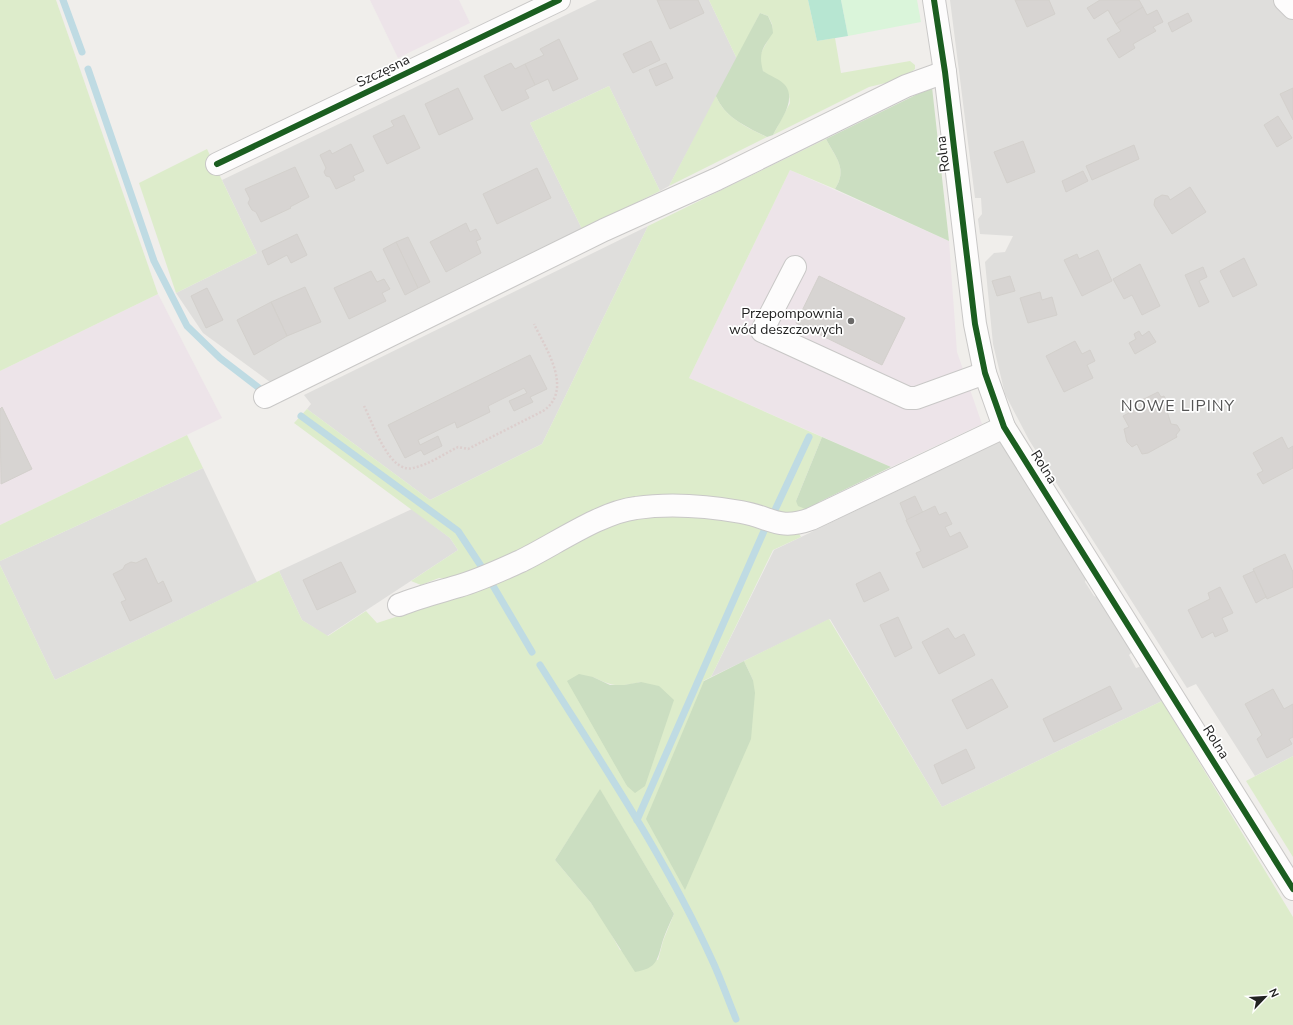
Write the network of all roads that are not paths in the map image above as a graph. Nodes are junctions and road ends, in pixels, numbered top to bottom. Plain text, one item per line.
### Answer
1 (559, 0) edge
2 (934, 0) edge
3 (1285, 0) edge
4 (1293, 8) edge
5 (945, 72) junction
6 (217, 164) dead end
7 (795, 267) dead end
8 (985, 373) junction
9 (265, 397) dead end
10 (1004, 427) junction
11 (399, 604) dead end
12 (1293, 889) edge

1 - 6 street, Szczęsna
2 - 5 street, Rolna
3 - 4 street
5 - 8 street, Rolna
5 - 9 street
7 - 8 street
8 - 10 street, Rolna
10 - 11 street
10 - 12 street, Rolna

